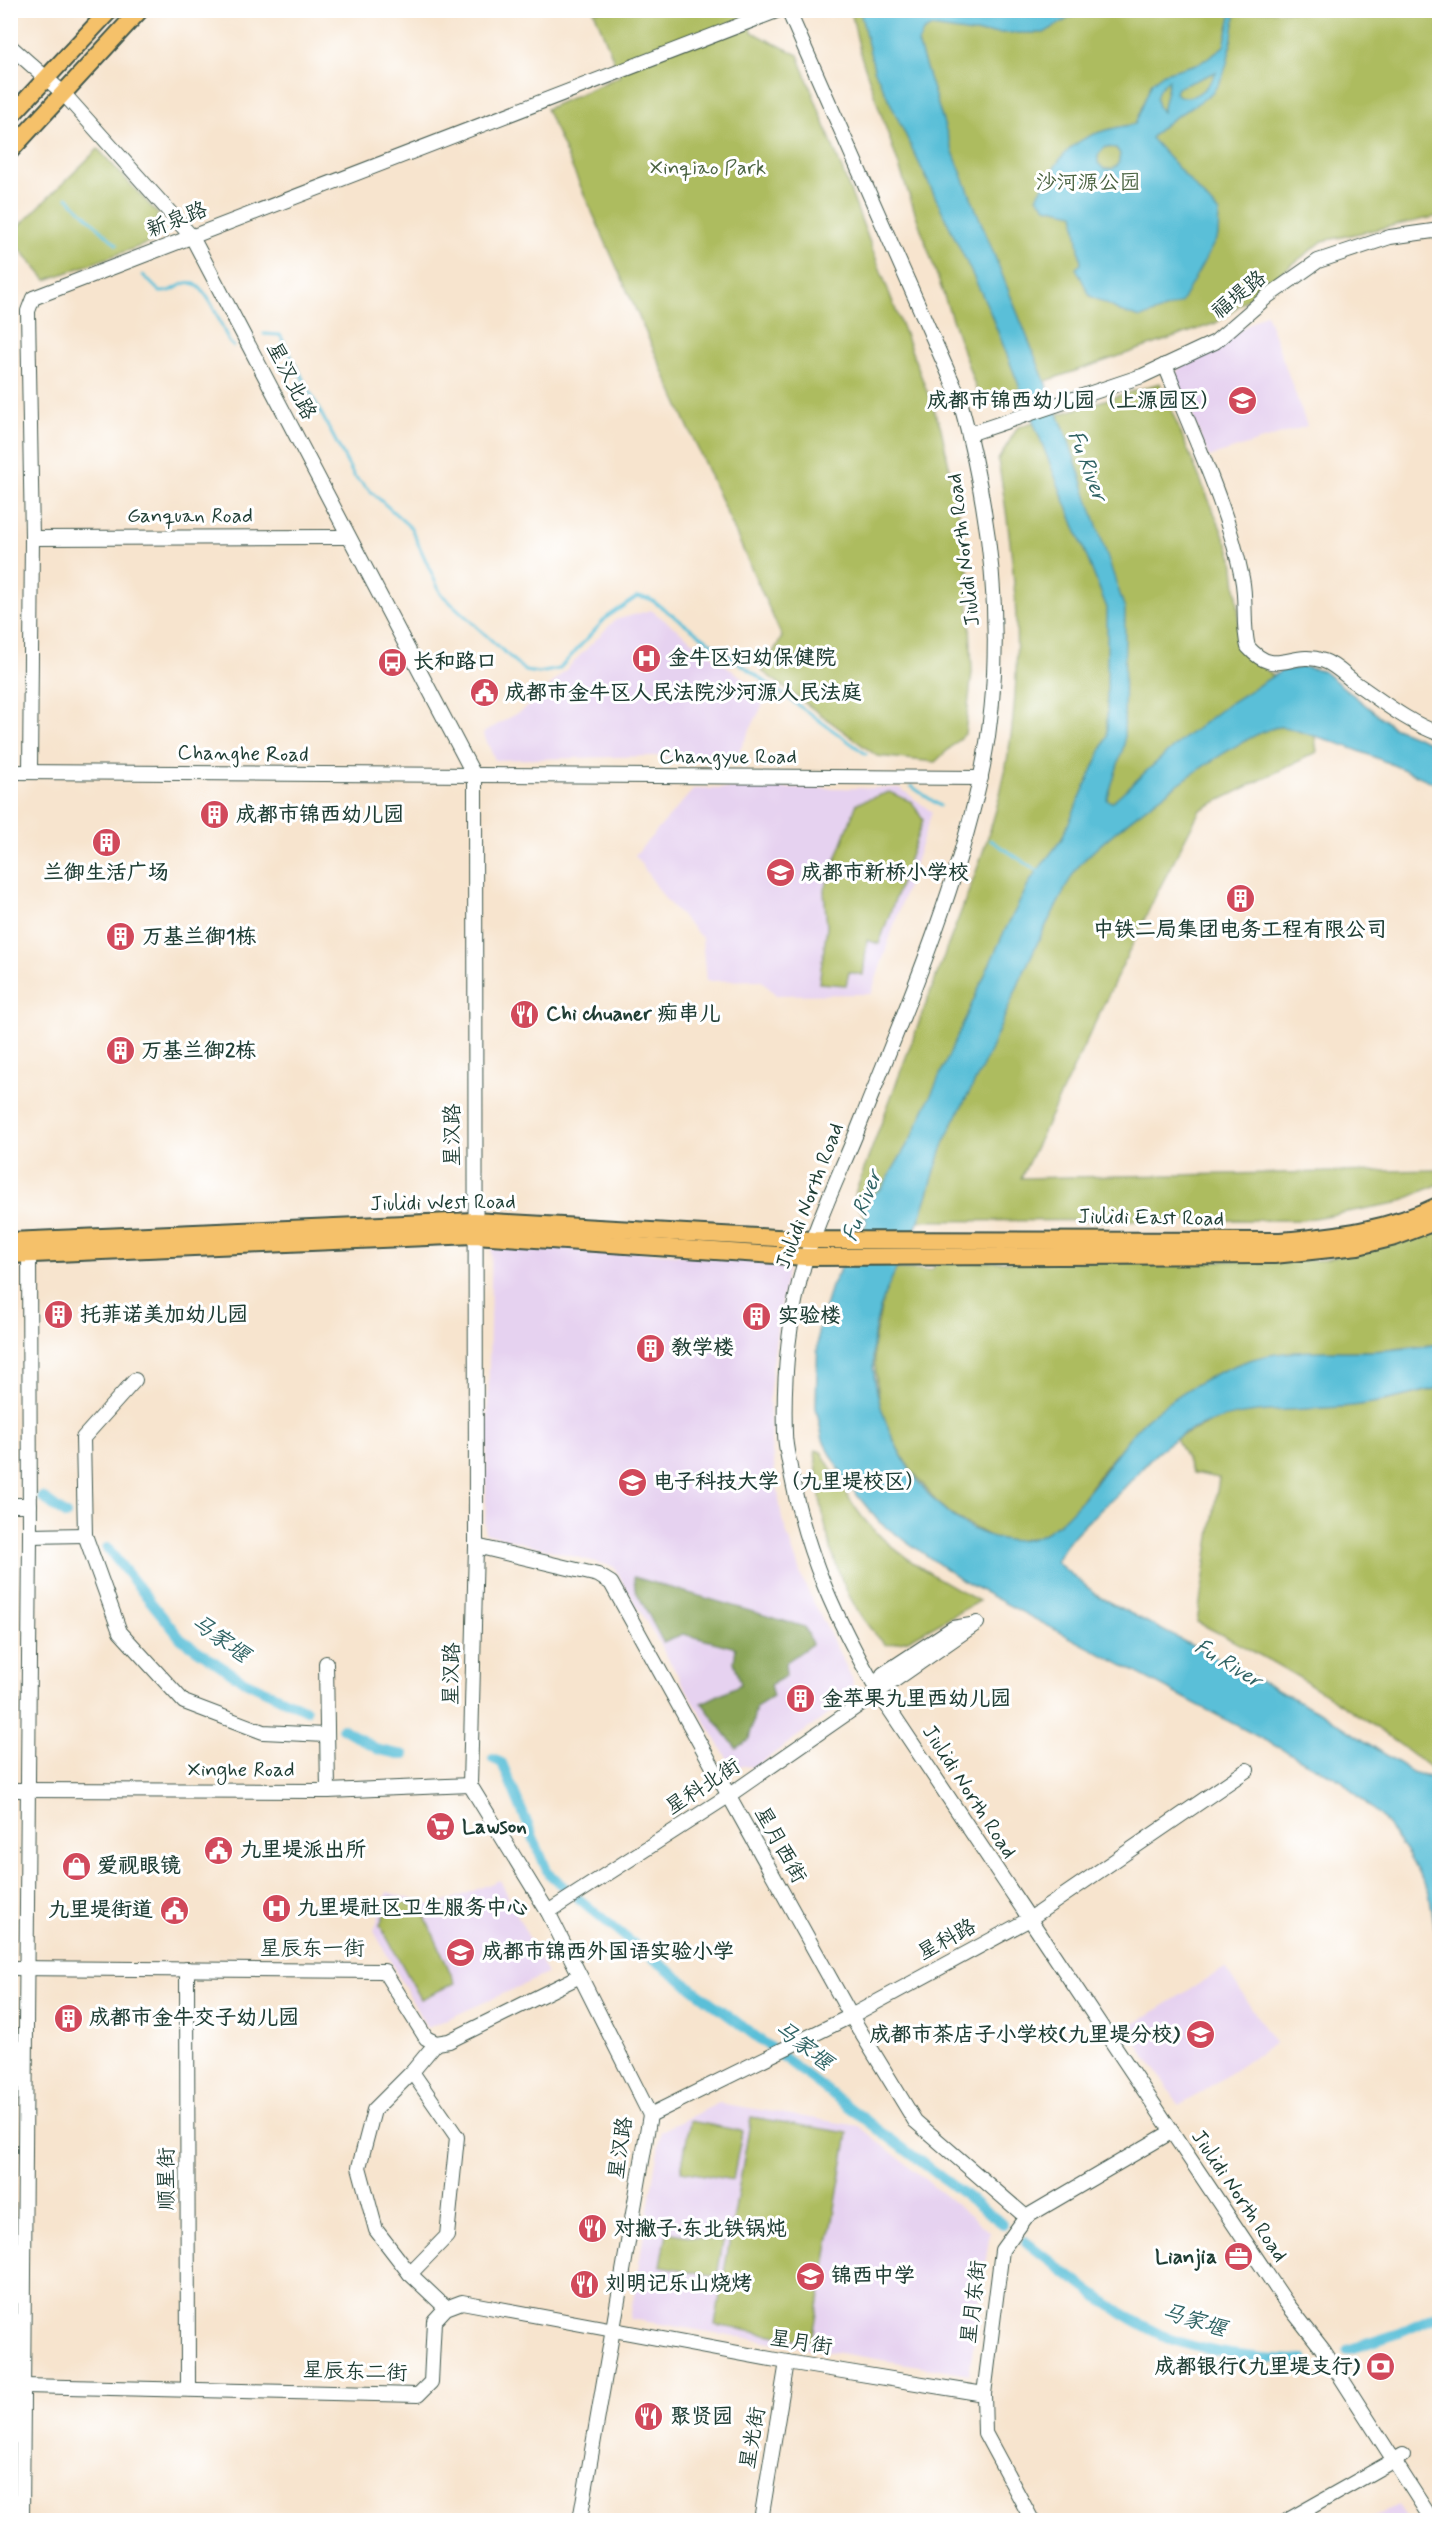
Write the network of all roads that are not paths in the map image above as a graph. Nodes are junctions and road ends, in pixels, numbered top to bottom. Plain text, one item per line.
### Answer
1 (110, 10) edge
2 (140, 10) edge
3 (778, 10) edge
4 (788, 10) edge
5 (10, 46) edge
6 (46, 78) junction
7 (64, 94) junction
8 (10, 117) edge
9 (10, 150) edge
10 (1440, 230) edge
11 (192, 237) junction
12 (1165, 365) junction
13 (969, 434) junction
14 (348, 537) junction
15 (32, 538) junction
16 (1440, 734) edge
17 (10, 772) edge
18 (30, 772) junction
19 (475, 777) junction
20 (981, 778) junction
21 (1440, 1205) edge
22 (1440, 1220) edge
23 (474, 1228) junction
24 (858, 1238) joint
25 (812, 1240) junction
26 (10, 1241) edge
27 (29, 1248) junction
28 (10, 1255) edge
29 (806, 1257) junction
30 (135, 1380) dead end
31 (10, 1505) edge
32 (30, 1505) junction
33 (85, 1535) junction
34 (30, 1536) junction
35 (476, 1546) junction
36 (326, 1663) dead end
37 (878, 1692) junction
38 (326, 1735) junction
39 (1247, 1770) dead end
40 (470, 1785) junction
41 (10, 1790) edge
42 (27, 1790) junction
43 (328, 1791) junction
44 (728, 1796) junction
45 (548, 1912) junction
46 (1028, 1920) junction
47 (10, 1968) edge
48 (27, 1968) junction
49 (187, 1969) junction
50 (580, 1976) junction
51 (851, 2016) junction
52 (436, 2043) junction
53 (412, 2072) junction
54 (650, 2115) junction
55 (1171, 2132) junction
56 (1026, 2217) junction
57 (410, 2274) junction
58 (10, 2280) edge
59 (25, 2284) junction
60 (446, 2308) junction
61 (612, 2331) junction
62 (787, 2362) junction
63 (24, 2386) junction
64 (188, 2388) junction
65 (984, 2394) junction
66 (1398, 2458) junction
67 (22, 2520) edge
68 (580, 2520) edge
69 (760, 2520) edge
70 (1032, 2520) edge
71 (1288, 2520) edge
72 (1431, 2520) edge

1 - 6 main road
2 - 7 main road
3 - 11 street, 新泉路
4 - 13 street, Jiulidi North Road
5 - 6 street, 星汉北路
6 - 7 street, 星汉北路
6 - 8 main road
7 - 9 main road
7 - 11 street, 星汉北路
10 - 12 street, 福堤路
11 - 14 street, 星汉北路
11 - 15 street, 新泉路
12 - 13 street, 福堤路
12 - 16 street
13 - 20 street, Jiulidi North Road
14 - 15 street, Ganquan Road
14 - 19 street, 星汉北路
15 - 18 street, 新泉路
17 - 18 street, Changhe Road
18 - 19 street, Changhe Road
19 - 20 street, Changyue Road
19 - 23 street, 星汉路
20 - 25 street, Jiulidi North Road
21 - 24 main road, Jiulidi East Road
22 - 29 main road
23 - 25 main road, Jiulidi West Road
23 - 27 main road, Jiulidi West Road
23 - 29 main road
23 - 35 street, 星汉路
24 - 25 main road, Jiulidi West Road
25 - 29 street, Jiulidi North Road
26 - 27 main road
27 - 28 main road
27 - 32 street
29 - 37 street, Jiulidi North Road
30 - 33 street
31 - 32 street
32 - 34 street
33 - 34 street
33 - 38 street
34 - 42 street
35 - 40 street, 星汉路
35 - 44 street, 星月西街
36 - 38 street
37 - 37 street, 星科北街
37 - 44 street, 星科北街
37 - 46 street, Jiulidi North Road
38 - 43 street
39 - 46 street, 星科路
40 - 43 street, Xinghe Road
40 - 45 street, 星汉路
41 - 42 street, Xinghe Road
42 - 43 street, Xinghe Road
42 - 48 street
44 - 45 street, 星科北街
44 - 51 street, 星月西街
45 - 50 street, 星汉路
46 - 51 street, 星科路
46 - 55 street, Jiulidi North Road
47 - 48 street, 星辰东一街
48 - 49 street, 星辰东一街
48 - 59 street
49 - 52 street, 星辰东一街
49 - 64 street, 顺星街
50 - 52 street
50 - 54 street, 星汉路
51 - 54 street, 星科路
51 - 56 street, 星月西街
52 - 53 street
53 - 57 street
53 - 57 street
54 - 61 street, 星汉路
55 - 56 street, 星月东街
55 - 66 street, Jiulidi North Road
56 - 65 street, 星月东街
57 - 60 street
58 - 59 street
59 - 63 street
60 - 61 street
60 - 64 street, 星辰东二街
61 - 62 street, 星月街
61 - 68 street, 星汉路
62 - 65 street, 星月街
62 - 69 street, 星光街
63 - 64 street, 星辰东二街
63 - 67 street
65 - 70 street, 星月东街
66 - 71 street
66 - 72 street, Jiulidi North Road

